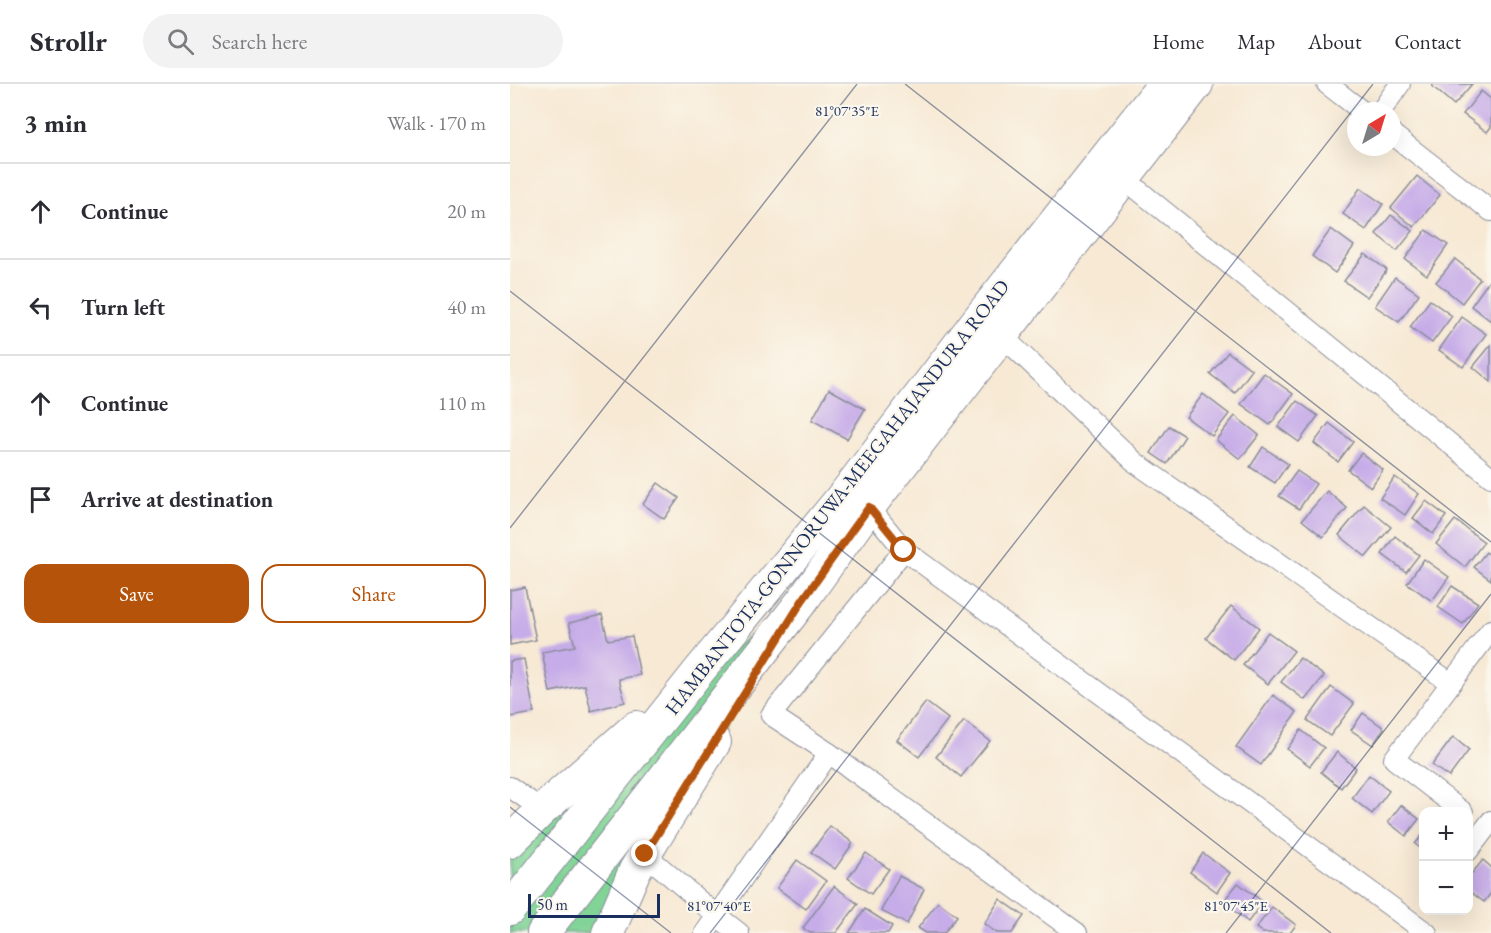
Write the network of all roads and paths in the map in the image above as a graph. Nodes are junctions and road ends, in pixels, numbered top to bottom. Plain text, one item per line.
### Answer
1 (1164, 84) edge
2 (1197, 84) edge
3 (1327, 84) edge
4 (1400, 84) edge
5 (1350, 102) edge
6 (1387, 102) edge
7 (1401, 141) edge
8 (1113, 170) junction
9 (1491, 211) edge
10 (991, 326) junction
11 (1491, 477) edge
12 (858, 499) junction
13 (904, 550) junction
14 (802, 601) junction
15 (1491, 630) edge
16 (699, 671) junction
17 (1451, 683) junction
18 (829, 753) junction
19 (510, 787) edge
20 (1456, 807) edge
21 (542, 810) junction
22 (1473, 819) edge
23 (1489, 827) edge
24 (510, 842) edge
25 (1473, 845) edge
26 (645, 854) junction
27 (510, 909) edge
28 (717, 916) junction
29 (1419, 925) edge
30 (543, 933) edge
31 (608, 933) edge
32 (705, 933) edge
33 (739, 933) edge
34 (1077, 933) edge

1 - 8 main road, HAMBANTOTA-GONNORUWA-MEEGAHAJANDURA ROAD
2 - 8 main road, HAMBANTOTA-GONNORUWA-MEEGAHAJANDURA ROAD
3 - 5 street
4 - 6 street
7 - 9 street
8 - 10 main road, HAMBANTOTA-GONNORUWA-MEEGAHAJANDURA ROAD
8 - 11 street
10 - 12 main road, HAMBANTOTA-GONNORUWA-MEEGAHAJANDURA ROAD
10 - 17 street
12 - 13 street
12 - 14 main road, HAMBANTOTA-GONNORUWA-MEEGAHAJANDURA ROAD
12 - 16 main road, HAMBANTOTA-GONNORUWA-MEEGAHAJANDURA ROAD
13 - 18 street
13 - 29 street
14 - 26 main road
14 - 30 main road, HAMBANTOTA-GONNORUWA-MEEGAHAJANDURA ROAD
15 - 17 street
16 - 21 main road
16 - 27 main road, HAMBANTOTA-GONNORUWA-MEEGAHAJANDURA ROAD
17 - 20 street
18 - 28 street
18 - 34 street
19 - 21 street
21 - 24 main road
22 - 23 street
23 - 25 street
26 - 28 street
26 - 31 main road
28 - 32 street
28 - 33 street

